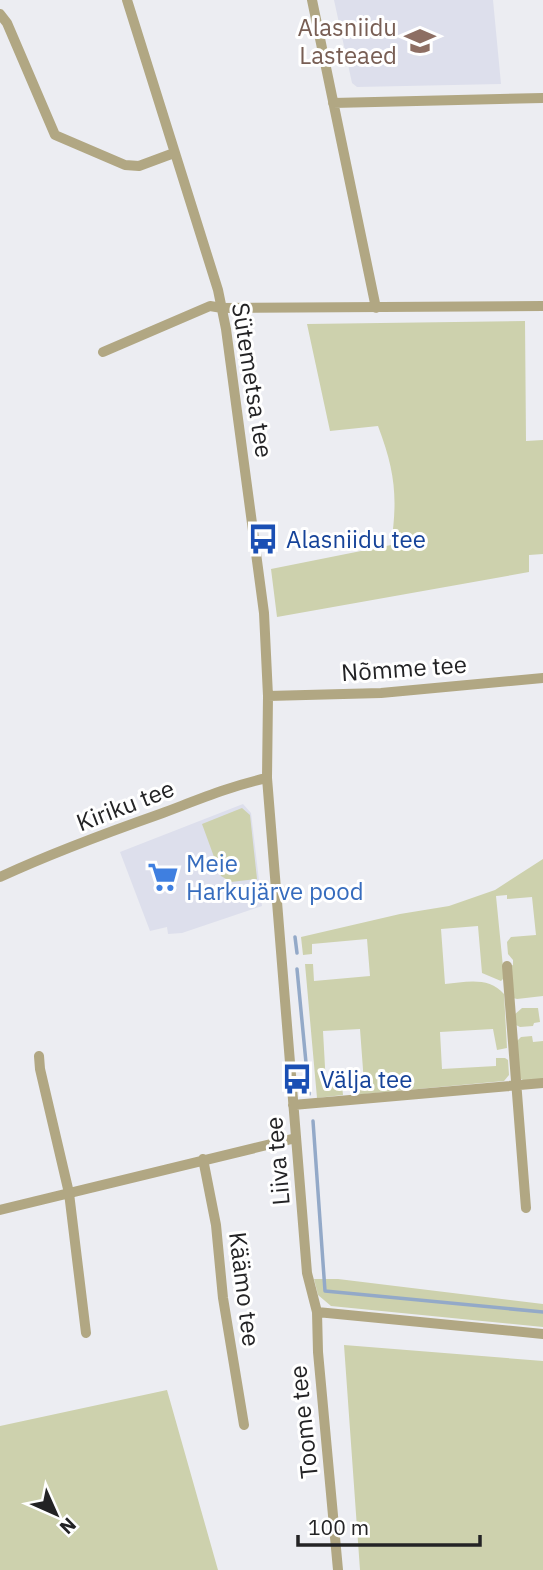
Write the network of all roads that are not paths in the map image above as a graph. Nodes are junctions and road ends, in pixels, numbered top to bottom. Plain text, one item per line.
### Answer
1 (127, 0) edge
2 (312, 0) edge
3 (0, 14) edge
4 (543, 99) edge
5 (332, 103) junction
6 (174, 153) junction
7 (543, 306) edge
8 (222, 308) junction
9 (376, 309) junction
10 (103, 352) dead end
11 (543, 678) edge
12 (268, 696) junction
13 (267, 778) junction
14 (0, 877) edge
15 (507, 967) dead end
16 (39, 1056) dead end
17 (543, 1083) edge
18 (515, 1085) junction
19 (293, 1105) junction
20 (296, 1138) junction
21 (203, 1159) junction
22 (69, 1193) junction
23 (526, 1208) dead end
24 (0, 1210) edge
25 (317, 1312) junction
26 (86, 1333) dead end
27 (543, 1334) edge
28 (244, 1424) dead end
29 (338, 1570) edge

1 - 6 street, Sütemetsa tee
2 - 5 street
3 - 6 street
4 - 5 street
5 - 9 street
6 - 8 street, Sütemetsa tee
7 - 9 street
8 - 9 street
8 - 10 street
8 - 12 street, Sütemetsa tee
11 - 12 street, Nõmme tee
12 - 13 street, Sütemetsa tee
13 - 14 street, Kiriku tee
13 - 19 street, Liiva tee
15 - 18 street
16 - 22 street
17 - 18 street
18 - 19 street
18 - 23 street
19 - 20 street, Liiva tee
20 - 21 street
20 - 25 street, Liiva tee
21 - 22 street
21 - 28 street, Käämo tee
22 - 24 street
22 - 26 street
25 - 27 street
25 - 29 street, Toome tee

